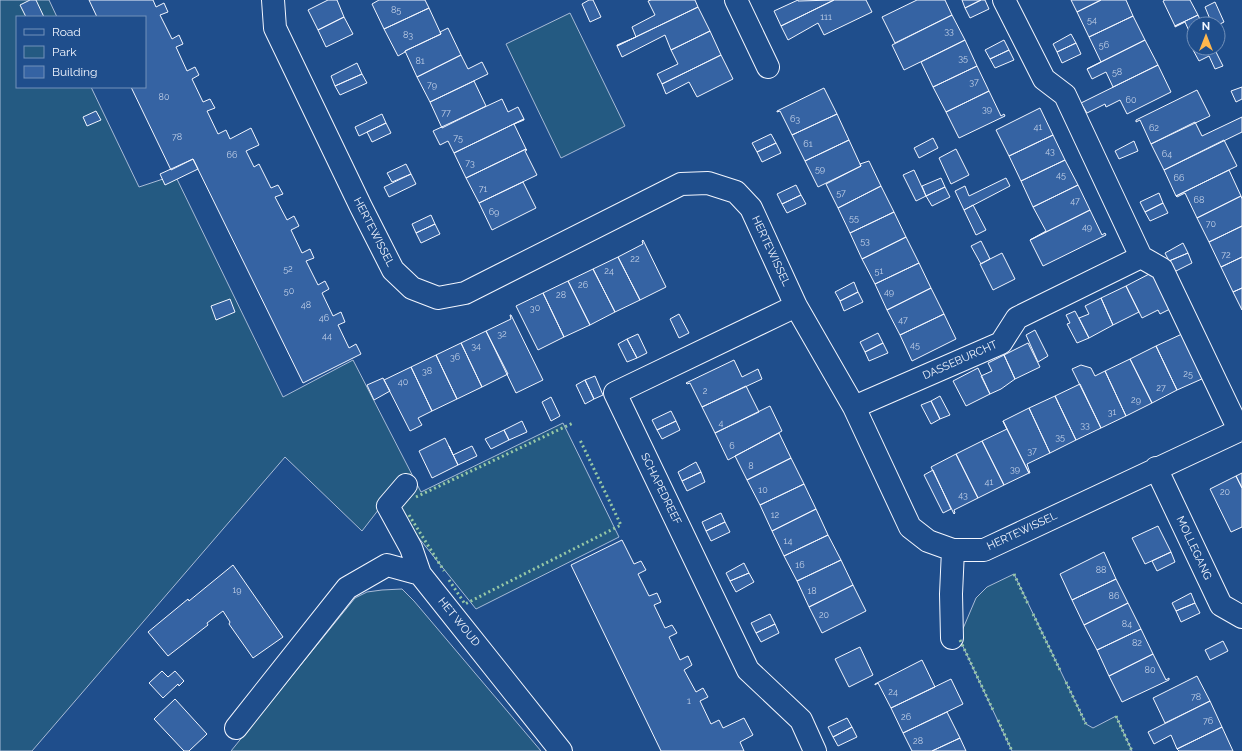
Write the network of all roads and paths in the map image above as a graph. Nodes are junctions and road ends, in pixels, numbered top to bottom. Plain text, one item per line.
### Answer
1 (273, 0) edge
2 (736, 0) edge
3 (1004, 0) edge
4 (768, 67) dead end
5 (1141, 256) junction
6 (796, 306) junction
7 (854, 407) junction
8 (1241, 430) edge
9 (1156, 468) junction
10 (406, 485) dead end
11 (953, 550) junction
12 (420, 574) junction
13 (1242, 617) edge
14 (952, 638) dead end
15 (236, 728) dead end
16 (562, 751) edge
17 (815, 751) edge

1 - 6 street, HERTEWISSEL
2 - 4 street
3 - 5 street
5 - 7 street, DASSEBURCHT
5 - 8 street
6 - 7 street, HERTEWISSEL
6 - 17 street, SCHAPEDREEF
7 - 11 street, HERTEWISSEL
8 - 9 street, HERTEWISSEL
9 - 11 street, HERTEWISSEL
9 - 13 street, MOLLEGANG
10 - 12 street, HET WOUD
11 - 14 street
12 - 15 street
12 - 16 street, HET WOUD

